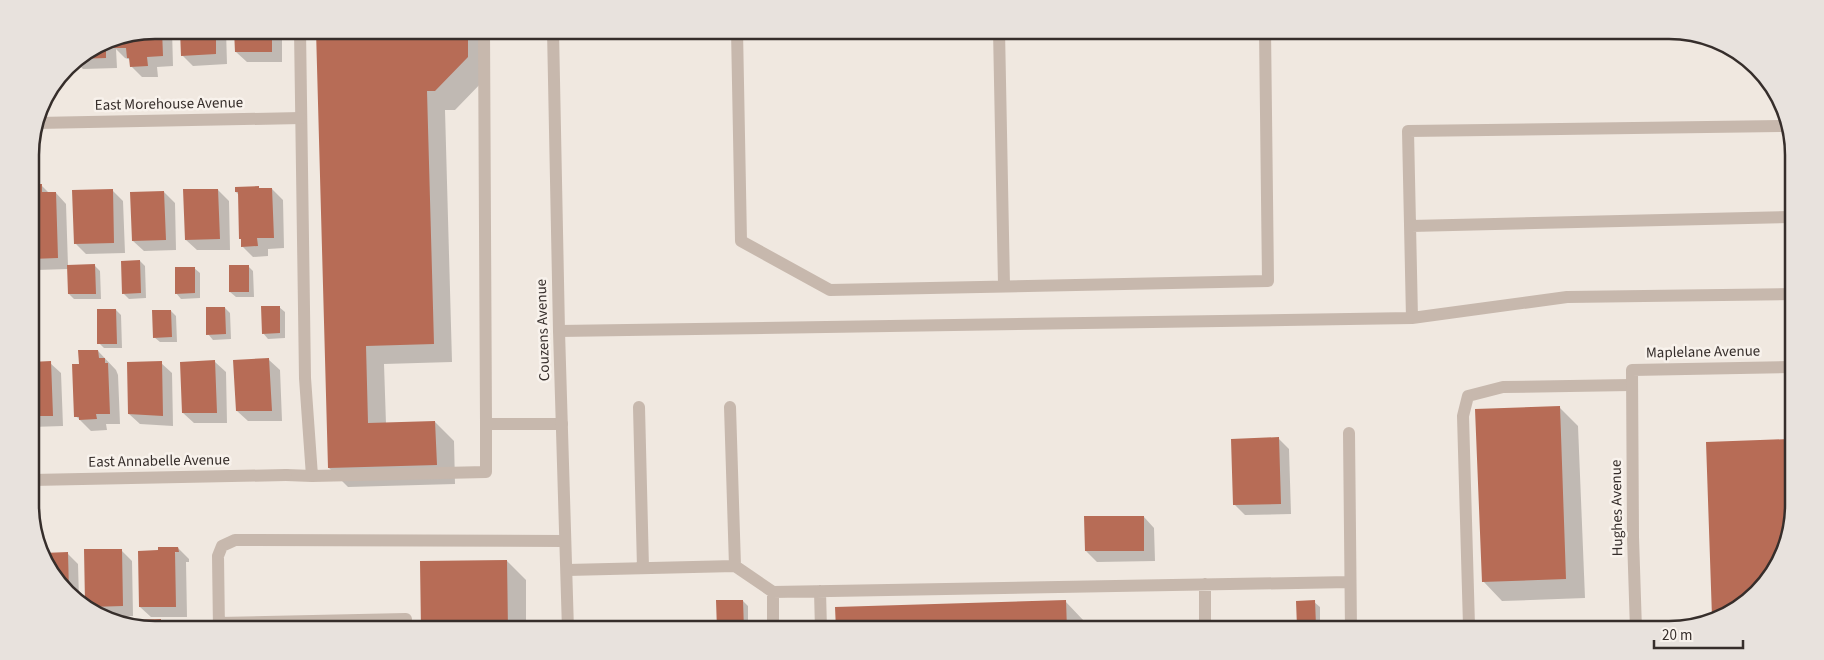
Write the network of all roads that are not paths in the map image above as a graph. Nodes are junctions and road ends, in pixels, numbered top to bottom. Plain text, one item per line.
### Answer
1 (300, 39) edge
2 (484, 39) edge
3 (552, 39) edge
4 (737, 39) edge
5 (999, 39) edge
6 (1265, 39) edge
7 (302, 118) junction
8 (44, 123) edge
9 (1781, 126) edge
10 (1785, 217) edge
11 (1411, 226) junction
12 (1004, 286) junction
13 (1785, 294) edge
14 (1412, 318) junction
15 (559, 331) junction
16 (1785, 367) edge
17 (1631, 385) junction
18 (639, 407) dead end
19 (730, 407) dead end
20 (486, 424) junction
21 (562, 424) junction
22 (1349, 433) dead end
23 (312, 476) junction
24 (39, 480) edge
25 (566, 541) junction
26 (735, 566) junction
27 (643, 568) junction
28 (566, 570) junction
29 (1350, 582) junction
30 (1205, 584) junction
31 (820, 591) junction
32 (773, 592) junction
33 (406, 619) dead end
34 (219, 621) edge
35 (359, 621) edge
36 (568, 621) edge
37 (773, 621) edge
38 (821, 621) edge
39 (1205, 621) edge
40 (1351, 621) edge
41 (1469, 621) edge
42 (1636, 621) edge

1 - 7 street
2 - 20 street
3 - 15 street, Couzens Avenue
4 - 12 street
5 - 12 street
6 - 12 street
7 - 8 street, East Morehouse Avenue
7 - 23 street
9 - 11 street
10 - 11 street
11 - 14 street
13 - 14 street
14 - 15 street
15 - 21 street, Couzens Avenue
16 - 17 street, Maplelane Avenue
17 - 41 street
17 - 42 street, Hughes Avenue
18 - 27 street
19 - 26 street
20 - 21 street
20 - 23 street, East Annabelle Avenue
21 - 25 street, Couzens Avenue
22 - 29 street
23 - 24 street, East Annabelle Avenue
25 - 28 street, Couzens Avenue
25 - 34 street
26 - 27 street
26 - 32 street
27 - 28 street
28 - 36 street, Couzens Avenue
29 - 30 street
29 - 40 street
30 - 31 street
30 - 39 street
31 - 32 street
31 - 38 street
32 - 37 street
33 - 35 street

